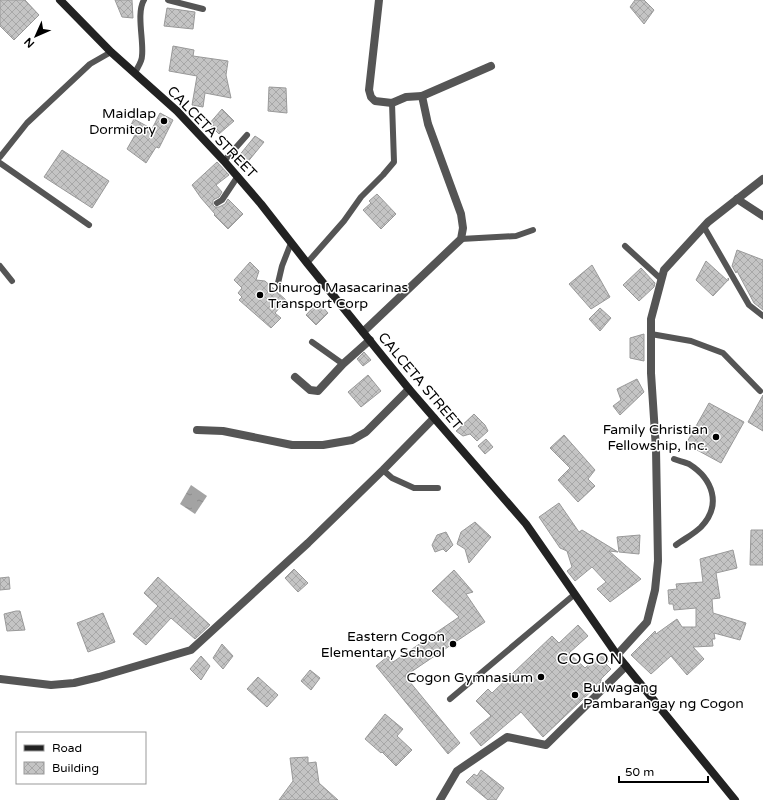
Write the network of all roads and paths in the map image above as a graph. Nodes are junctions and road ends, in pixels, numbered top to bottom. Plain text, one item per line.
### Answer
1 (60, 0) edge
2 (144, 0) edge
3 (168, 0) edge
4 (379, 0) edge
5 (203, 9) dead end
6 (111, 52) junction
7 (490, 66) dead end
8 (135, 73) junction
9 (422, 96) junction
10 (392, 102) junction
11 (247, 135) dead end
12 (0, 157) edge
13 (224, 161) junction
14 (0, 163) edge
15 (238, 176) junction
16 (763, 179) edge
17 (737, 199) junction
18 (217, 203) dead end
19 (763, 216) edge
20 (89, 225) dead end
21 (704, 227) junction
22 (533, 230) dead end
23 (461, 239) junction
24 (291, 243) junction
25 (625, 246) dead end
26 (306, 263) junction
27 (0, 266) edge
28 (662, 279) junction
29 (12, 281) dead end
30 (278, 283) dead end
31 (763, 316) edge
32 (363, 332) junction
33 (651, 334) junction
34 (370, 340) junction
35 (312, 342) dead end
36 (343, 364) junction
37 (295, 377) dead end
38 (409, 389) junction
39 (760, 391) dead end
40 (434, 418) junction
41 (197, 430) dead end
42 (674, 459) dead end
43 (383, 470) junction
44 (438, 488) dead end
45 (676, 545) dead end
46 (575, 594) junction
47 (617, 655) junction
48 (626, 666) junction
49 (0, 679) edge
50 (450, 699) dead end
51 (440, 800) edge
52 (735, 800) edge

1 - 6 main road, CALCETA STREET
2 - 8 lane
3 - 5 lane
4 - 10 street
6 - 8 main road, CALCETA STREET
6 - 12 lane
7 - 9 street
8 - 13 main road, CALCETA STREET
9 - 10 street
9 - 23 street
10 - 26 lane
11 - 13 lane
13 - 15 main road, CALCETA STREET
14 - 20 lane
15 - 18 lane
15 - 24 main road, CALCETA STREET
16 - 17 street
17 - 19 street
17 - 21 street
21 - 28 street
21 - 31 lane
22 - 23 lane
23 - 32 street
24 - 26 main road, CALCETA STREET
24 - 30 lane
25 - 28 lane
26 - 32 main road, CALCETA STREET
27 - 29 lane
28 - 33 street
32 - 34 main road, CALCETA STREET
33 - 39 lane
33 - 47 street
34 - 36 street
34 - 38 main road, CALCETA STREET
35 - 36 lane
36 - 37 street
38 - 40 main road, CALCETA STREET
38 - 41 street
40 - 43 street
40 - 46 main road, CALCETA STREET
42 - 45 lane
43 - 44 lane
43 - 49 street
46 - 47 main road, CALCETA STREET
46 - 50 lane
47 - 48 main road, CALCETA STREET
48 - 51 street
48 - 52 main road, CALCETA STREET

